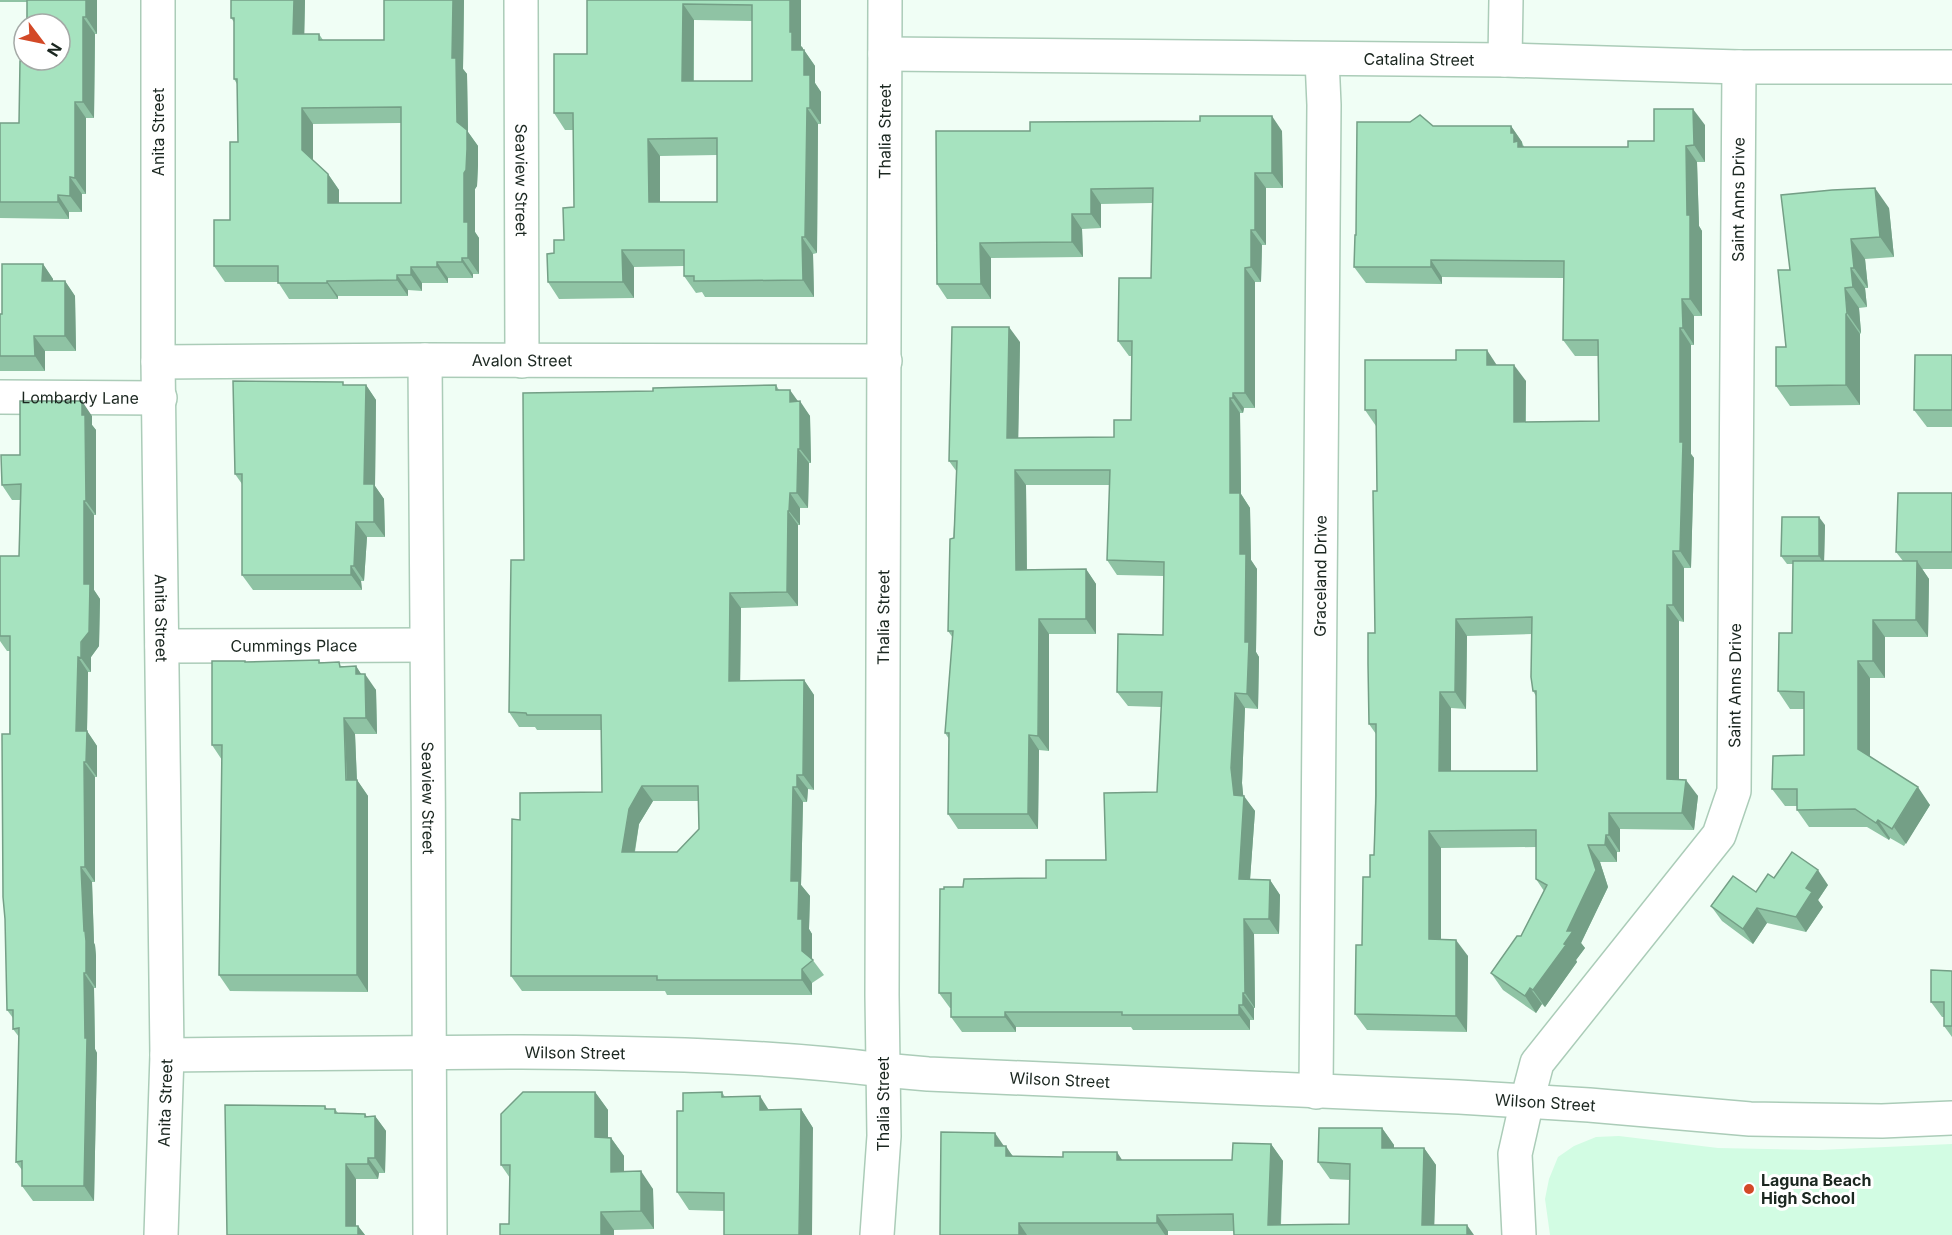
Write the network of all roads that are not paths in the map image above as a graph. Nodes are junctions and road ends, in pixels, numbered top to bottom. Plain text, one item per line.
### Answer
1 (158, 0) edge
2 (521, 0) edge
3 (885, 0) edge
4 (1506, 0) edge
5 (885, 54) junction
6 (1322, 59) junction
7 (1505, 60) junction
8 (1739, 67) junction
9 (1952, 67) edge
10 (425, 360) junction
11 (522, 361) junction
12 (885, 361) junction
13 (158, 362) junction
14 (0, 397) edge
15 (160, 398) junction
16 (426, 645) junction
17 (162, 646) junction
18 (431, 1052) junction
19 (167, 1055) junction
20 (883, 1070) junction
21 (1316, 1092) junction
22 (1527, 1101) junction
23 (1952, 1118) edge
24 (161, 1235) edge
25 (430, 1235) edge
26 (877, 1235) edge
27 (1519, 1235) edge

1 - 13 street, Anita Street
2 - 11 street, Seaview Street
3 - 5 street, Thalia Street
4 - 7 street
5 - 6 street, Catalina Street
5 - 12 street, Thalia Street
6 - 7 street, Catalina Street
6 - 21 street, Graceland Drive
7 - 8 street, Catalina Street
8 - 9 street, Catalina Street
8 - 22 street, Saint Anns Drive
10 - 11 street, Avalon Street
10 - 13 street, Avalon Street
10 - 16 street, Seaview Street
11 - 12 street, Avalon Street
12 - 20 street, Thalia Street
13 - 15 street, Anita Street
14 - 15 street, Lombardy Lane
15 - 17 street, Anita Street
16 - 17 street, Cummings Place
16 - 18 street, Seaview Street
17 - 19 street, Anita Street
18 - 19 street, Wilson Street
18 - 20 street, Wilson Street
18 - 25 street, Seaview Street
19 - 24 street, Anita Street
20 - 21 street, Wilson Street
20 - 26 street, Thalia Street
21 - 22 street, Wilson Street
22 - 23 street, Wilson Street
22 - 27 street, Saint Anns Drive

